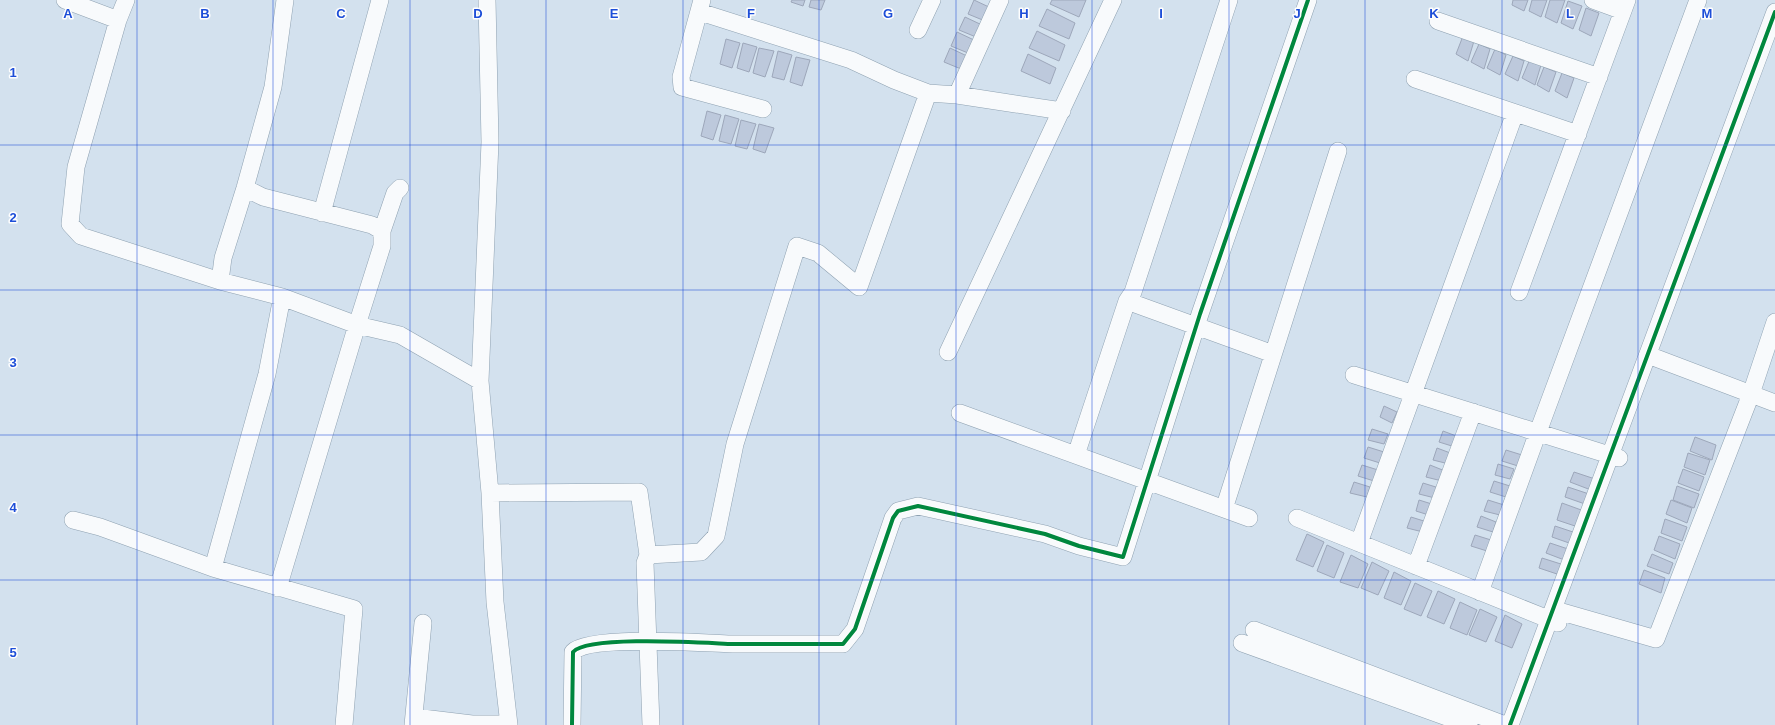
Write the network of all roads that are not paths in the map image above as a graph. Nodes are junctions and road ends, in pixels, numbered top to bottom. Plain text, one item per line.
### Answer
1 (65, 0) edge
2 (126, 0) edge
3 (285, 0) edge
4 (380, 0) edge
5 (487, 0) edge
6 (932, 0) edge
7 (1000, 0) edge
8 (1113, 0) edge
9 (1229, 0) edge
10 (1308, 0) edge
11 (1593, 0) edge
12 (1698, 0) edge
13 (1625, 5) edge
14 (701, 6) edge
15 (1775, 12) edge
16 (118, 20) junction
17 (1438, 21) dead end
18 (918, 30) dead end
19 (1771, 46) edge
20 (1599, 77) junction
21 (1415, 79) dead end
22 (928, 93) junction
23 (957, 95) junction
24 (763, 109) dead end
25 (1062, 111) junction
26 (1515, 113) junction
27 (1578, 134) junction
28 (1338, 151) dead end
29 (245, 188) junction
30 (400, 188) dead end
31 (322, 212) junction
32 (382, 231) junction
33 (220, 281) junction
34 (1520, 292) dead end
35 (282, 297) junction
36 (1126, 301) junction
37 (1775, 322) edge
38 (357, 325) junction
39 (1196, 326) junction
40 (948, 352) dead end
41 (1273, 354) junction
42 (1652, 357) junction
43 (1354, 375) dead end
44 (480, 381) junction
45 (1414, 394) junction
46 (1751, 394) junction
47 (1775, 402) edge
48 (1473, 412) junction
49 (960, 413) dead end
50 (1538, 432) junction
51 (1076, 455) junction
52 (1615, 456) junction
53 (1147, 481) junction
54 (490, 494) junction
55 (1224, 509) junction
56 (1249, 518) dead end
57 (1297, 518) dead end
58 (73, 520) dead end
59 (1359, 543) junction
60 (648, 555) junction
61 (1416, 566) junction
62 (213, 568) junction
63 (278, 588) junction
64 (1480, 592) junction
65 (1556, 618) junction
66 (423, 623) dead end
67 (1254, 630) dead end
68 (649, 641) junction
69 (1242, 643) dead end
70 (413, 721) edge
71 (509, 724) edge
72 (344, 725) edge
73 (572, 725) edge
74 (651, 725) edge
75 (1468, 725) edge
76 (1505, 725) edge
77 (1510, 725) edge
78 (1520, 725) edge

1 - 16 street
2 - 16 street
3 - 29 street
4 - 31 street
5 - 44 street
6 - 18 street
7 - 23 street
8 - 25 street
9 - 36 street
10 - 39 street
11 - 13 street
12 - 50 street
13 - 20 street
14 - 22 street
14 - 24 street
15 - 19 street
16 - 33 street
17 - 20 street
19 - 42 street
20 - 27 street
21 - 26 street
22 - 23 street
22 - 60 street
23 - 25 street
25 - 40 street
26 - 27 street
26 - 45 street
27 - 34 street
28 - 41 street
29 - 31 street
29 - 33 street
30 - 32 street
31 - 32 street
32 - 38 street
33 - 35 street
35 - 38 street
35 - 62 street
36 - 39 street
36 - 51 street
37 - 46 street
38 - 44 street
38 - 63 street
39 - 41 street
39 - 53 street
41 - 55 street
42 - 46 street
42 - 52 street
43 - 45 street
44 - 54 street
45 - 48 street
45 - 59 street
46 - 47 street
46 - 65 street
48 - 50 street
48 - 61 street
49 - 51 street
50 - 52 street
50 - 64 street
51 - 53 street
52 - 65 street
53 - 55 street
53 - 68 street
54 - 60 street
54 - 71 street
55 - 56 street
57 - 59 street
58 - 62 street
59 - 61 street
60 - 68 street
61 - 64 street
62 - 63 street
63 - 72 street
64 - 65 street
65 - 77 street
65 - 78 street
66 - 70 street
67 - 76 street
68 - 73 street
68 - 74 street
69 - 75 street
70 - 71 street

